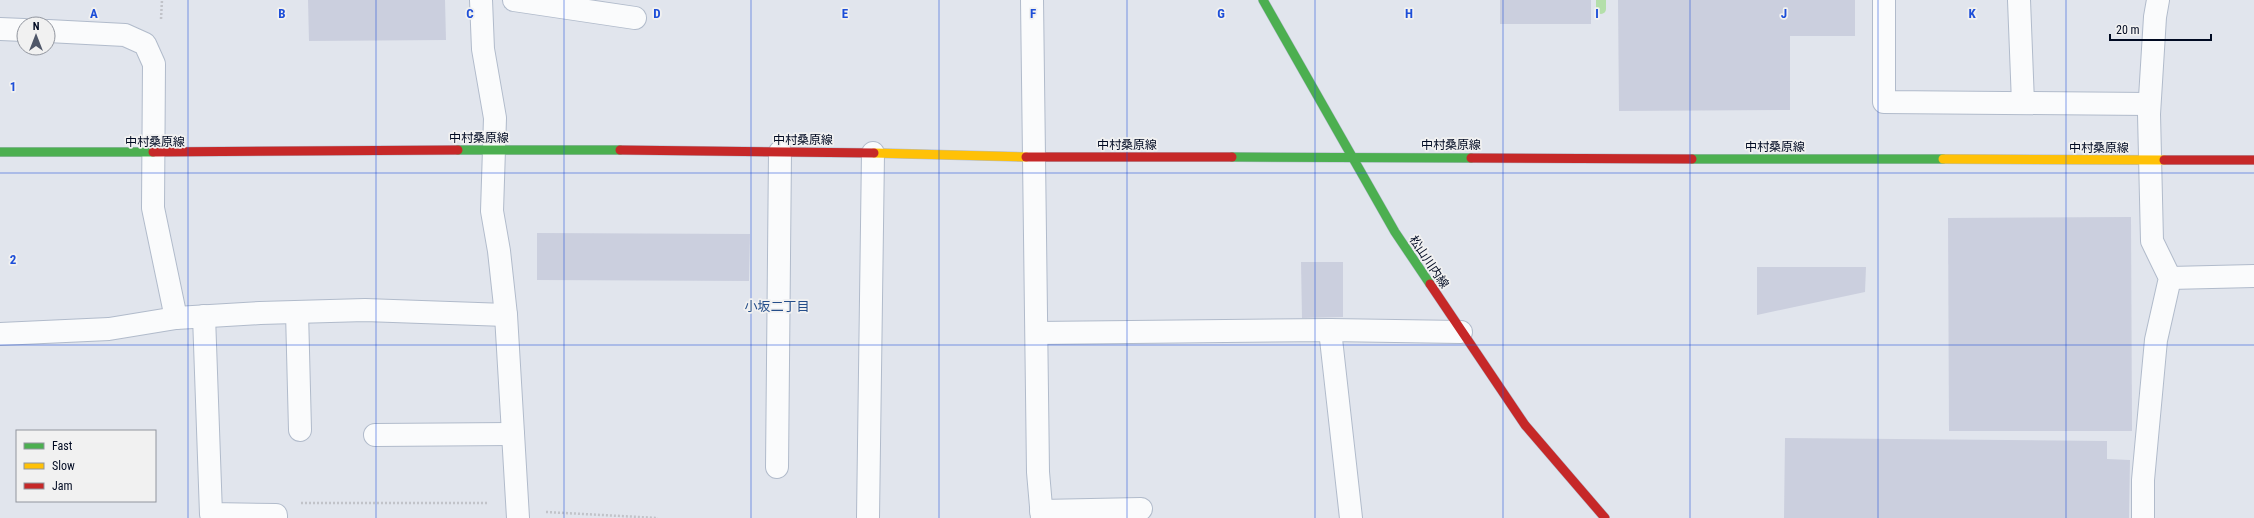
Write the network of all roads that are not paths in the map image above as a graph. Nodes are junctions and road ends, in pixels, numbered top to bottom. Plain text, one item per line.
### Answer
1 (481, 0) edge
2 (514, 0) edge
3 (1032, 0) edge
4 (1263, 0) edge
5 (1884, 0) edge
6 (2019, 0) edge
7 (2158, 0) edge
8 (634, 18) dead end
9 (0, 29) edge
10 (16, 30) edge
11 (56, 31) edge
12 (2023, 103) junction
13 (2149, 104) junction
14 (494, 150) junction
15 (0, 152) edge
16 (780, 152) junction
17 (873, 153) junction
18 (153, 154) junction
19 (1036, 157) junction
20 (1352, 157) junction
21 (2149, 160) junction
22 (2254, 160) edge
23 (2254, 276) edge
24 (2170, 278) junction
25 (297, 312) junction
26 (506, 315) junction
27 (204, 316) junction
28 (176, 318) junction
29 (1330, 330) junction
30 (1461, 332) junction
31 (1037, 333) junction
32 (0, 334) edge
33 (300, 430) dead end
34 (513, 434) junction
35 (375, 435) dead end
36 (777, 467) dead end
37 (1140, 509) dead end
38 (518, 511) edge
39 (1041, 514) edge
40 (276, 516) edge
41 (868, 518) edge
42 (1351, 518) edge
43 (1604, 518) edge
44 (2143, 518) edge

1 - 14 street
2 - 8 street
3 - 19 street
4 - 20 street, 松山川内線
5 - 12 street
6 - 12 street
7 - 13 street
9 - 10 street
11 - 18 street
12 - 13 street
13 - 21 street
14 - 16 street, 中村桑原線
14 - 18 street, 中村桑原線
14 - 26 street
15 - 18 street, 中村桑原線
16 - 17 street, 中村桑原線
16 - 36 street
17 - 19 street, 中村桑原線
17 - 41 street
18 - 28 street
19 - 20 street, 中村桑原線
19 - 31 street
20 - 21 street, 中村桑原線
20 - 30 street, 松山川内線
21 - 22 street, 中村桑原線
21 - 24 street
23 - 24 street
24 - 44 street
25 - 26 street
25 - 27 street
25 - 33 street
26 - 34 street
27 - 28 street
27 - 40 street
28 - 32 street
29 - 30 street
29 - 31 street
29 - 42 street
30 - 43 street, 松山川内線
31 - 39 street
34 - 35 street
34 - 38 street
37 - 39 street

